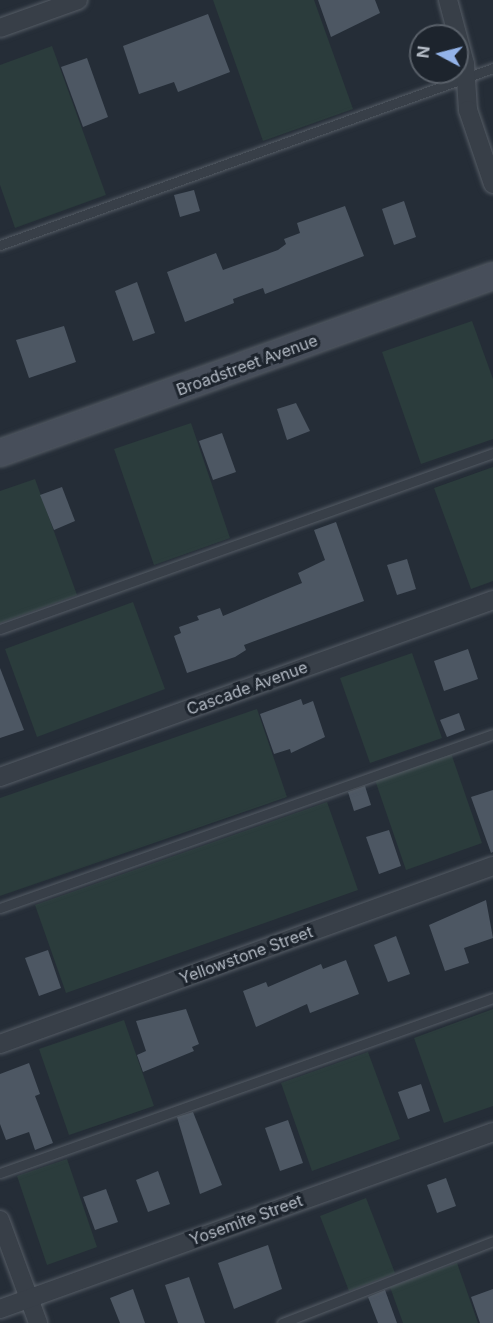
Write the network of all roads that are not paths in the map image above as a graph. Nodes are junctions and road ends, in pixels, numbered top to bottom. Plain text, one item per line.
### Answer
1 (78, 0) edge
2 (448, 0) edge
3 (454, 24) edge
4 (0, 28) edge
5 (493, 68) edge
6 (469, 77) edge
7 (449, 84) edge
8 (466, 84) edge
9 (493, 184) edge
10 (0, 245) edge
11 (493, 276) edge
12 (0, 453) edge
13 (493, 453) edge
14 (493, 600) edge
15 (0, 629) edge
16 (493, 734) edge
17 (0, 777) edge
18 (493, 866) edge
19 (0, 908) edge
20 (493, 998) edge
21 (0, 1044) edge
22 (493, 1132) edge
23 (0, 1173) edge
24 (0, 1220) edge
25 (493, 1241) edge
26 (28, 1298) junction
27 (0, 1309) edge
28 (38, 1323) edge
29 (282, 1323) edge

1 - 4 street
2 - 3 street
5 - 6 lane
7 - 10 lane
8 - 9 street
11 - 12 street, Broadstreet Avenue
13 - 15 lane
14 - 17 street, Cascade Avenue
16 - 19 lane
18 - 21 street, Yellowstone Street
20 - 23 lane
22 - 26 street, Yosemite Street
24 - 26 street
25 - 29 lane
26 - 27 street, Yosemite Street
26 - 28 street

